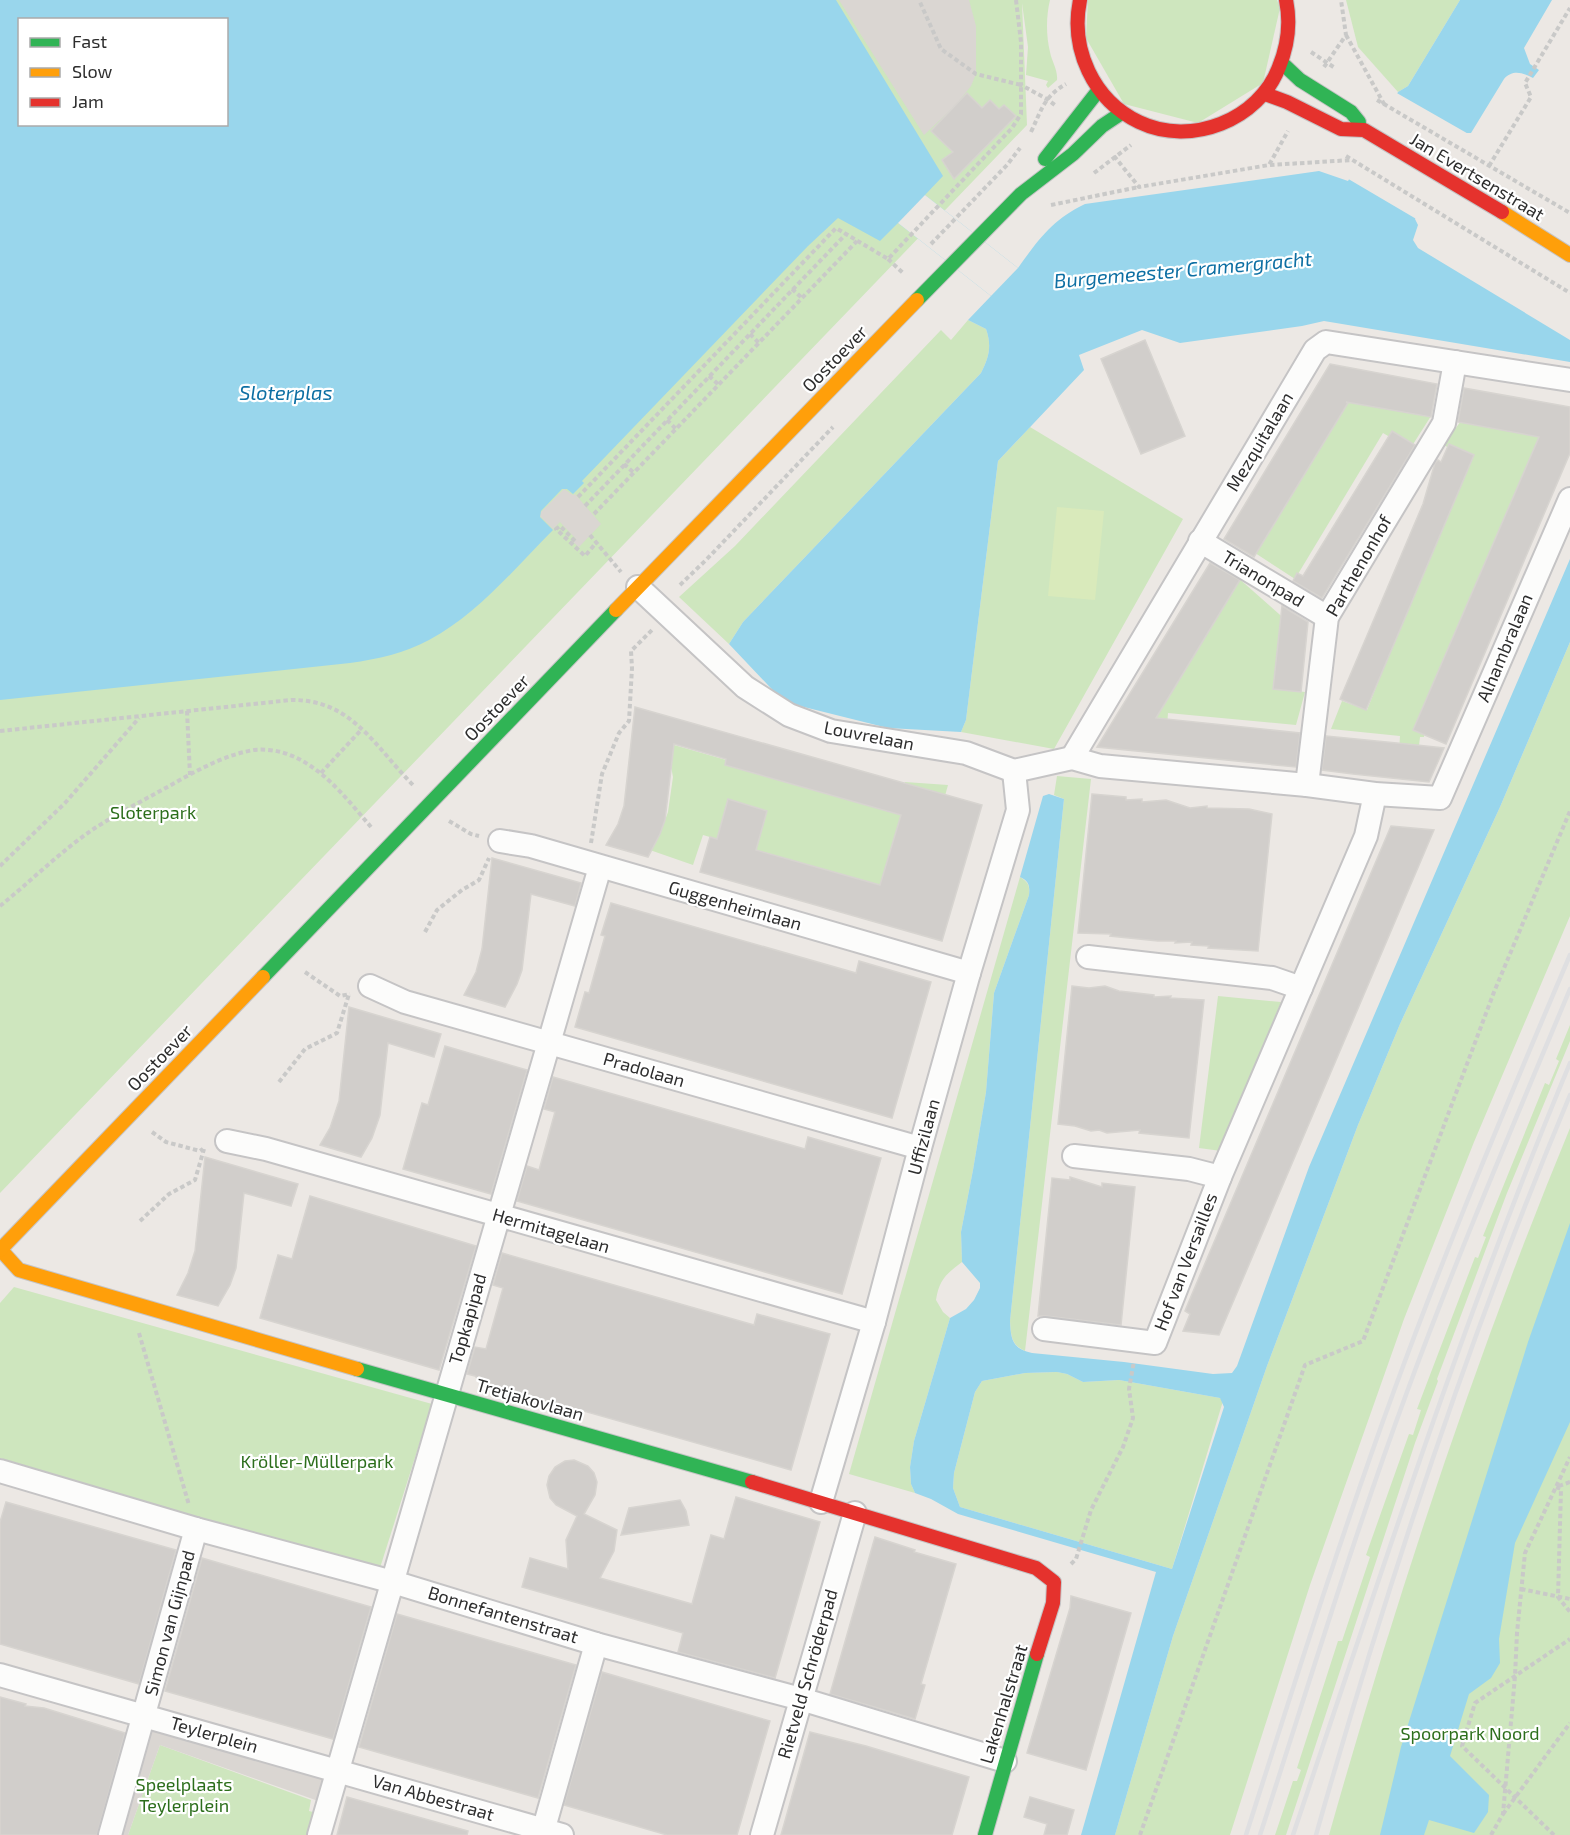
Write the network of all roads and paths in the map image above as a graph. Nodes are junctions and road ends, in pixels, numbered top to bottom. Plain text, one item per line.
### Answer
1 (919, 0) edge
2 (1080, 0) edge
3 (1286, 0) edge
4 (1570, 8) edge
5 (1346, 35) dead end
6 (1283, 64) junction
7 (1066, 84) dead end
8 (1098, 91) junction
9 (1265, 94) junction
10 (1120, 114) junction
11 (1369, 133) junction
12 (1028, 137) dead end
13 (1021, 147) dead end
14 (1269, 165) dead end
15 (1490, 166) junction
16 (1139, 188) dead end
17 (1021, 194) junction
18 (1047, 206) dead end
19 (1570, 213) edge
20 (846, 234) junction
21 (857, 241) junction
22 (929, 247) dead end
23 (1570, 255) edge
24 (888, 259) junction
25 (903, 273) dead end
26 (792, 290) junction
27 (1570, 293) edge
28 (802, 298) junction
29 (750, 334) junction
30 (759, 342) junction
31 (1455, 362) junction
32 (709, 376) junction
33 (1570, 380) edge
34 (719, 385) junction
35 (667, 420) junction
36 (676, 429) junction
37 (624, 464) junction
38 (634, 473) junction
39 (578, 497) dead end
40 (1570, 499) edge
41 (585, 506) dead end
42 (594, 514) dead end
43 (590, 536) dead end
44 (575, 541) dead end
45 (1200, 541) junction
46 (596, 543) junction
47 (619, 570) dead end
48 (638, 587) junction
49 (667, 615) junction
50 (1327, 617) junction
51 (187, 711) junction
52 (140, 716) junction
53 (362, 730) junction
54 (0, 731) edge
55 (1071, 758) junction
56 (1014, 771) junction
57 (321, 773) junction
58 (190, 775) junction
59 (412, 784) dead end
60 (1307, 785) junction
61 (1375, 794) junction
62 (1570, 812) edge
63 (449, 820) dead end
64 (371, 827) dead end
65 (500, 841) junction
66 (0, 866) edge
67 (595, 866) junction
68 (0, 906) edge
69 (425, 932) dead end
70 (1088, 957) dead end
71 (305, 972) dead end
72 (969, 973) junction
73 (370, 986) joint
74 (1301, 987) junction
75 (349, 994) junction
76 (548, 1042) junction
77 (279, 1082) dead end
78 (152, 1132) dead end
79 (227, 1141) joint
80 (920, 1148) junction
81 (204, 1149) junction
82 (1074, 1156) dead end
83 (1220, 1177) junction
84 (497, 1215) junction
85 (140, 1221) dead end
86 (0, 1250) edge
87 (131, 1304) junction
88 (874, 1322) junction
89 (1044, 1329) dead end
90 (1135, 1359) dead end
91 (447, 1394) junction
92 (1570, 1457) edge
93 (0, 1471) edge
94 (1570, 1482) edge
95 (1556, 1487) junction
96 (821, 1502) junction
97 (855, 1512) junction
98 (196, 1529) junction
99 (1076, 1559) dead end
100 (393, 1582) junction
101 (1054, 1582) joint
102 (1521, 1589) junction
103 (1558, 1597) junction
104 (1570, 1599) edge
105 (1570, 1612) edge
106 (1570, 1639) edge
107 (596, 1644) junction
108 (0, 1675) edge
109 (1515, 1676) junction
110 (801, 1699) junction
111 (145, 1716) junction
112 (1570, 1724) edge
113 (1005, 1761) junction
114 (338, 1771) junction
115 (1504, 1789) junction
116 (1516, 1799) junction
117 (1503, 1814) junction
118 (549, 1833) edge
119 (110, 1835) edge
120 (320, 1835) edge
121 (762, 1835) edge
122 (985, 1835) edge
123 (1140, 1835) edge
124 (1491, 1835) edge
125 (1554, 1835) edge

1 - 24 path
2 - 8 main road
3 - 6 main road
4 - 15 path
5 - 15 path, Jan Evertsenstraat
6 - 9 main road
6 - 11 main road, Jan Evertsenstraat
7 - 12 path
8 - 10 main road
8 - 17 main road, Oostoever
9 - 10 main road
9 - 11 main road, Jan Evertsenstraat
10 - 17 main road, Oostoever
11 - 23 main road, Jan Evertsenstraat
13 - 22 path
14 - 27 path
15 - 19 path, Jan Evertsenstraat
16 - 18 path
17 - 48 main road, Oostoever
20 - 21 path
20 - 26 path
20 - 39 path
21 - 24 path
21 - 28 path
24 - 25 path
26 - 28 path
26 - 29 path
28 - 30 path
29 - 30 path
29 - 32 path
30 - 34 path
31 - 33 street, Mezquitalaan
31 - 45 street, Mezquitalaan
31 - 50 street, Parthenonhof
32 - 34 path
32 - 35 path
34 - 36 path
35 - 36 path
35 - 37 path
36 - 38 path
37 - 38 path
37 - 41 path
38 - 42 path
40 - 61 street, Alhambralaan
43 - 46 path
44 - 46 path
45 - 50 street, Trianonpad
45 - 55 street, Mezquitalaan
46 - 47 path
48 - 49 street, Louvrelaan
48 - 86 main road, Oostoever
49 - 56 street, Louvrelaan
49 - 67 path
50 - 60 street, Parthenonhof
51 - 52 path
51 - 53 path
51 - 58 path
52 - 54 path
52 - 66 path
53 - 57 path
53 - 59 path
55 - 56 street
55 - 60 street
56 - 72 street, Uffizilaan
57 - 58 path
57 - 64 path
58 - 68 path
60 - 61 street
61 - 74 street, Hof van Versailles
62 - 123 path
63 - 65 path
65 - 67 street, Guggenheimlaan
65 - 69 path
67 - 72 street, Guggenheimlaan
67 - 76 street, Topkapipad
70 - 74 street
71 - 75 path
72 - 80 street, Uffizilaan
73 - 75 path
73 - 76 street, Pradolaan
74 - 83 street, Hof van Versailles
75 - 77 path
76 - 80 street, Pradolaan
76 - 84 street, Topkapipad
78 - 81 path
79 - 81 path
79 - 84 street, Hermitagelaan
80 - 88 street, Uffizilaan
81 - 85 path
82 - 83 street, Hof van Versailles
83 - 89 street, Hof van Versailles
84 - 88 street, Hermitagelaan
84 - 91 street, Topkapipad
86 - 87 main road, Tretjakovlaan
87 - 91 main road, Tretjakovlaan
87 - 98 path
88 - 96 street, Uffizilaan
90 - 99 path
91 - 96 main road, Tretjakovlaan
91 - 100 street, Topkapipad
92 - 95 path
93 - 98 street, Bonnefantenstraat
94 - 95 path
95 - 102 path
95 - 103 path
96 - 97 main road, Tretjakovlaan
97 - 101 main road, Tretjakovlaan
97 - 110 street, Rietveld Schröderpad
98 - 100 street, Bonnefantenstraat
98 - 111 street, Simon van Gijnpad
100 - 107 street, Bonnefantenstraat
100 - 114 street, Topkapipad
101 - 113 main road, Lakenhalstraat
102 - 103 path
102 - 109 path
103 - 104 path
103 - 105 path
106 - 109 path
107 - 110 street, Bonnefantenstraat
107 - 118 street
108 - 111 street
109 - 115 path
109 - 115 path
110 - 113 street, Bonnefantenstraat
110 - 121 street, Rietveld Schröderpad
111 - 114 street, Teylerplein
111 - 119 street, Teylerplein
112 - 116 path
113 - 122 main road, Lakenhalstraat
114 - 118 street, Van Abbestraat
114 - 120 street
115 - 116 path
115 - 117 path
116 - 117 path
116 - 125 path
117 - 124 path

